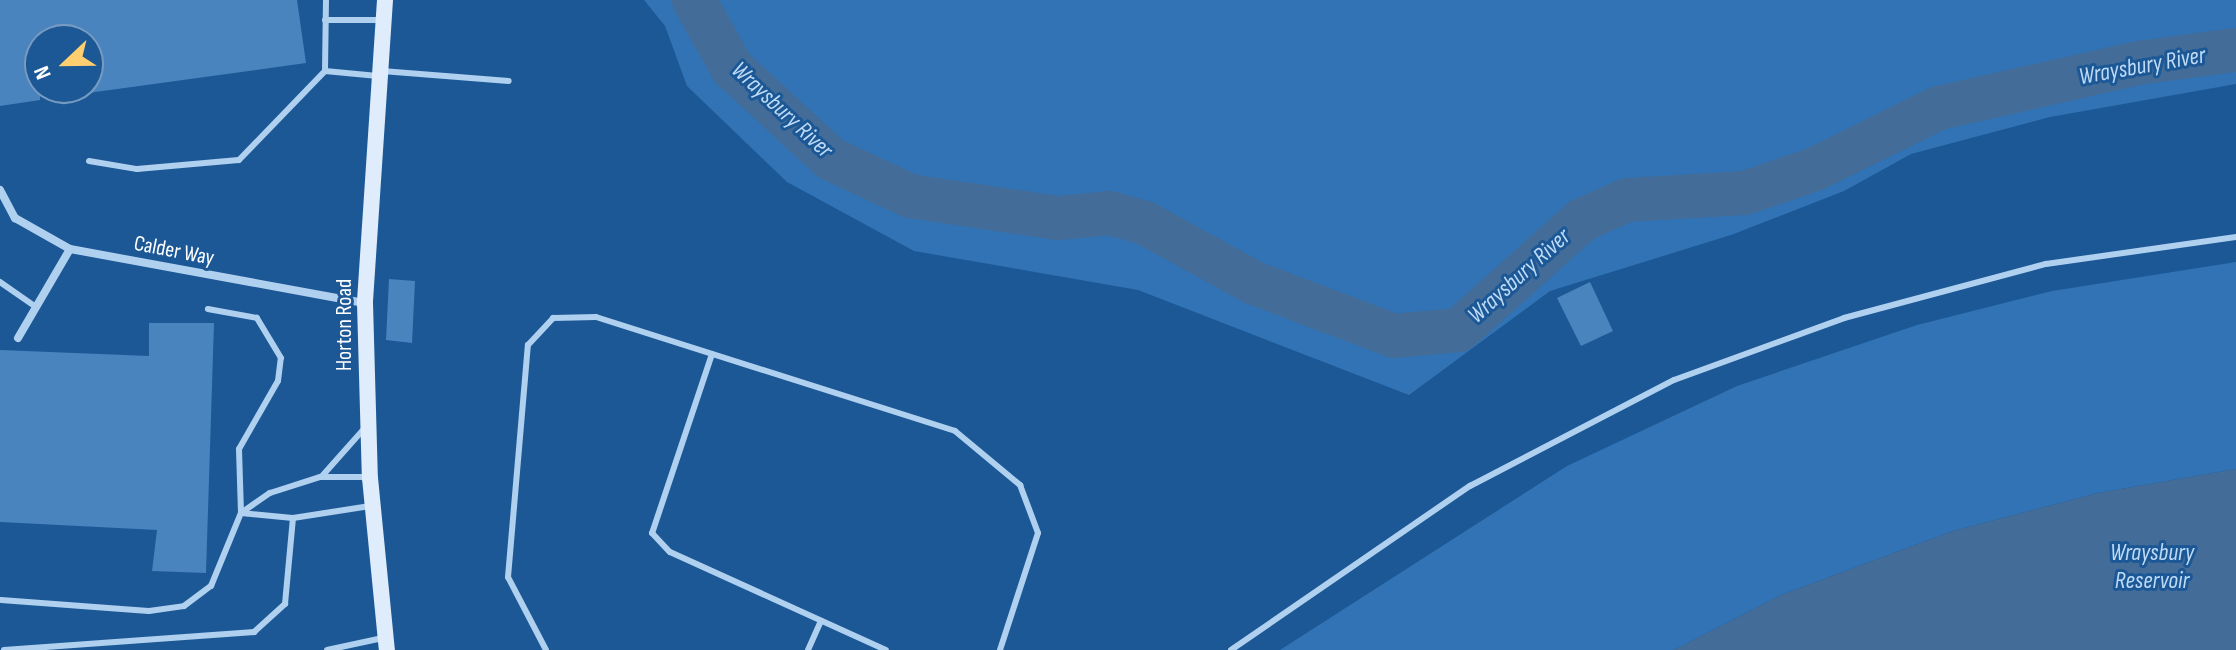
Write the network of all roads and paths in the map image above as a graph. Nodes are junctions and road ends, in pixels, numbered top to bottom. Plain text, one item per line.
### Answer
1 (326, 0) edge
2 (385, 0) edge
3 (325, 20) junction
4 (383, 20) junction
5 (325, 71) junction
6 (378, 73) junction
7 (509, 81) dead end
8 (89, 161) dead end
9 (0, 190) edge
10 (2236, 237) edge
11 (70, 249) junction
12 (0, 282) edge
13 (365, 303) junction
14 (36, 307) junction
15 (208, 309) dead end
16 (18, 338) dead end
17 (712, 354) junction
18 (368, 424) junction
19 (320, 477) junction
20 (370, 478) junction
21 (374, 505) junction
22 (241, 513) junction
23 (293, 518) junction
24 (1, 600) edge
25 (821, 621) junction
26 (386, 643) edge
27 (4, 650) edge
28 (327, 650) edge
29 (546, 650) edge
30 (808, 650) edge
31 (886, 650) edge
32 (1000, 650) edge
33 (1231, 650) edge

1 - 3 lane
2 - 4 street, Horton Road
3 - 4 lane
3 - 5 lane
4 - 6 street, Horton Road
5 - 6 lane
5 - 8 lane
6 - 7 lane
6 - 13 street, Horton Road
9 - 11 street, Calder Way
10 - 33 lane
11 - 13 street, Calder Way
11 - 14 street
12 - 14 lane
13 - 18 street, Horton Road
14 - 16 street
15 - 22 lane
17 - 25 lane
17 - 29 lane
17 - 32 lane
18 - 19 lane
18 - 20 street, Horton Road
19 - 20 lane
19 - 22 lane
20 - 21 street, Horton Road
21 - 23 lane
21 - 26 street, Horton Road
22 - 23 lane
22 - 24 lane
23 - 27 lane
25 - 30 lane
25 - 31 lane
26 - 28 lane

